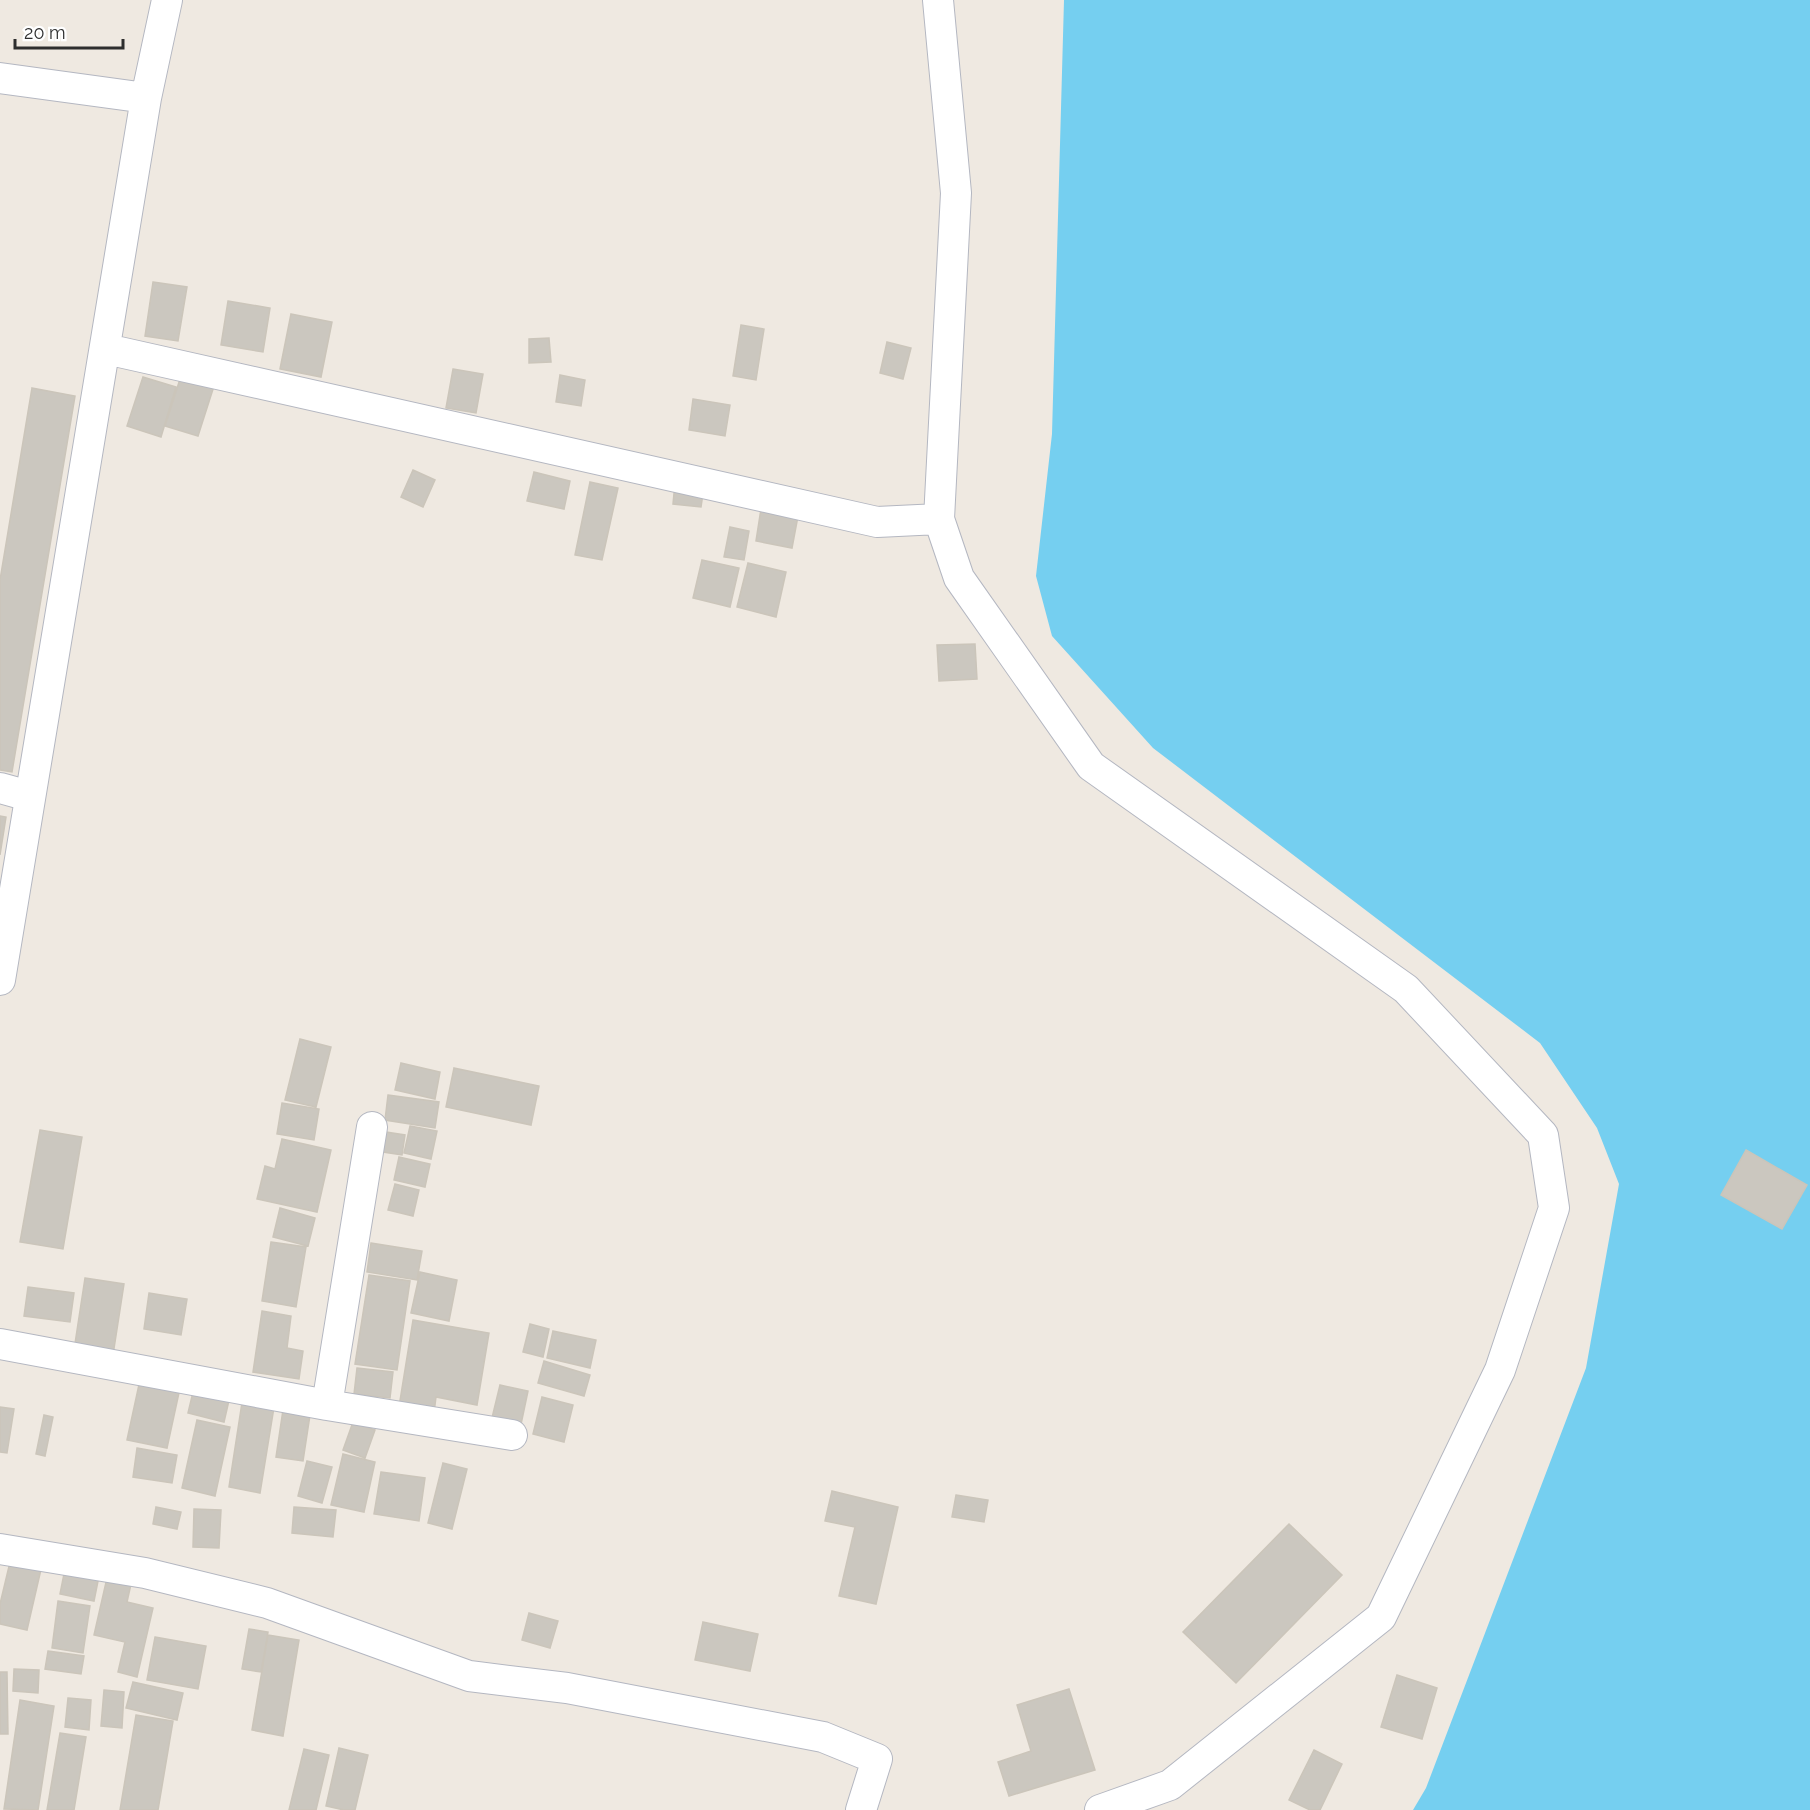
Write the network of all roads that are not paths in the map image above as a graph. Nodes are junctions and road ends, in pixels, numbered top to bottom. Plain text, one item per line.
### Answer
1 (167, 0) edge
2 (938, 0) edge
3 (0, 78) edge
4 (146, 98) junction
5 (105, 349) junction
6 (939, 519) junction
7 (0, 788) edge
8 (29, 796) junction
9 (0, 980) edge
10 (372, 1127) dead end
11 (0, 1344) edge
12 (327, 1405) junction
13 (512, 1435) dead end
14 (0, 1549) edge
15 (861, 1810) edge
16 (1100, 1810) edge

1 - 4 street
2 - 6 street
3 - 4 street
4 - 5 street
5 - 6 street
5 - 8 street
6 - 16 street
7 - 8 street
8 - 9 street
10 - 12 street
11 - 12 street
12 - 13 street
14 - 15 street

